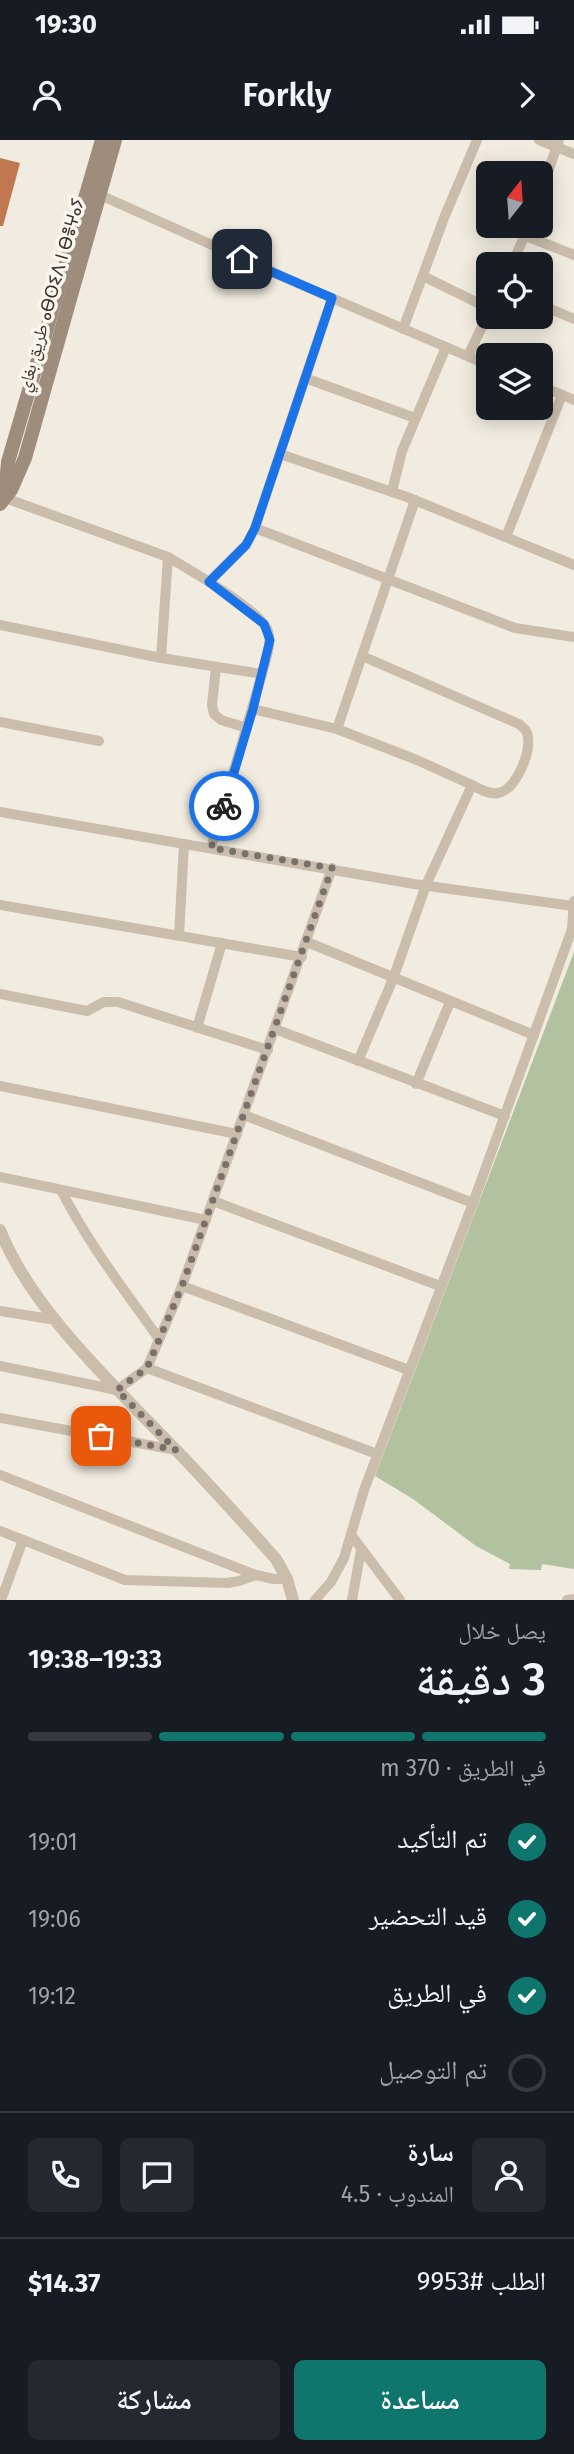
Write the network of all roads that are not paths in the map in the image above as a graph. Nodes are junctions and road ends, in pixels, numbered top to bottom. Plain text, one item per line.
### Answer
1 (102, 140) edge
2 (115, 140) edge
3 (477, 140) edge
4 (539, 140) edge
5 (557, 144) edge
6 (574, 154) edge
7 (551, 161) edge
8 (100, 195) junction
9 (541, 238) edge
10 (574, 256) edge
11 (423, 276) junction
12 (332, 298) junction
13 (476, 302) edge
14 (553, 308) edge
15 (572, 314) edge
16 (403, 328) junction
17 (481, 329) edge
18 (446, 347) junction
19 (468, 356) junction
20 (476, 360) edge
21 (305, 378) junction
22 (553, 391) edge
23 (562, 395) junction
24 (574, 400) edge
25 (415, 418) junction
26 (280, 453) junction
27 (392, 491) junction
28 (415, 500) junction
29 (3, 501) edge
30 (255, 528) junction
31 (506, 537) junction
32 (168, 557) junction
33 (574, 565) edge
34 (388, 579) junction
35 (209, 582) junction
36 (0, 625) edge
37 (574, 636) edge
38 (362, 656) junction
39 (161, 658) junction
40 (216, 667) junction
41 (262, 674) junction
42 (253, 709) junction
43 (0, 722) edge
44 (247, 728) junction
45 (337, 729) junction
46 (99, 741) dead end
47 (472, 785) junction
48 (0, 812) edge
49 (184, 844) junction
50 (211, 848) junction
51 (332, 868) junction
52 (426, 885) junction
53 (573, 903) edge
54 (0, 905) edge
55 (573, 928) edge
56 (179, 936) junction
57 (307, 942) junction
58 (222, 943) junction
59 (302, 957) junction
60 (393, 979) junction
61 (0, 994) edge
62 (450, 1002) junction
63 (197, 1028) junction
64 (275, 1029) junction
65 (534, 1035) junction
66 (268, 1050) junction
67 (358, 1061) junction
68 (416, 1084) junction
69 (0, 1087) edge
70 (244, 1115) junction
71 (505, 1116) junction
72 (237, 1134) junction
73 (0, 1177) edge
74 (61, 1190) junction
75 (213, 1201) junction
76 (473, 1203) junction
77 (206, 1220) junction
78 (0, 1230) edge
79 (182, 1286) junction
80 (440, 1286) junction
81 (0, 1311) edge
82 (56, 1320) junction
83 (159, 1339) junction
84 (0, 1366) edge
85 (147, 1368) junction
86 (409, 1370) junction
87 (117, 1390) junction
88 (0, 1418) edge
89 (176, 1450) junction
90 (377, 1454) junction
91 (0, 1475) edge
92 (0, 1531) edge
93 (352, 1536) junction
94 (23, 1540) junction
95 (361, 1550) junction
96 (256, 1575) junction
97 (288, 1579) junction
98 (574, 1599) edge
99 (1, 1600) edge
100 (293, 1600) edge
101 (315, 1600) edge
102 (352, 1600) edge
103 (400, 1600) edge
104 (567, 1600) edge

1 - 29 main road, طريق بغاي ⴰⴱⵔⵉⴷ ⵏ ⴱⴻⵖⴰⵢ
2 - 8 main road, طريق بغاي ⴰⴱⵔⵉⴷ ⵏ ⴱⴻⵖⴰⵢ
3 - 11 street
4 - 5 street
5 - 6 street
5 - 7 street
8 - 12 street
8 - 29 main road, طريق بغاي ⴰⴱⵔⵉⴷ ⵏ ⴱⴻⵖⴰⵢ
9 - 10 street
11 - 13 street
11 - 16 street
12 - 16 street
12 - 21 street
14 - 15 street
16 - 18 street
17 - 19 street
18 - 19 street
18 - 25 street
19 - 20 street
21 - 25 street
21 - 26 street
22 - 23 street
23 - 24 street
23 - 31 street
25 - 27 street
26 - 27 street
26 - 30 street
27 - 28 street
28 - 31 street
28 - 34 street
29 - 32 street
30 - 34 street
30 - 35 street
31 - 33 street
32 - 35 street
32 - 39 street
34 - 37 street
34 - 38 street
35 - 41 street
36 - 39 street
38 - 45 street
38 - 47 street
39 - 40 street
40 - 41 street
40 - 44 street
41 - 42 street
42 - 44 street
42 - 45 street
43 - 46 street
44 - 50 street
45 - 47 street
47 - 52 street
48 - 49 street
49 - 50 street
49 - 56 street
50 - 51 street
51 - 52 street
51 - 57 street
52 - 53 street
52 - 60 street
53 - 55 street
54 - 56 street
55 - 65 street
56 - 58 street
57 - 59 street
57 - 60 street
58 - 59 street
58 - 63 street
59 - 64 street
60 - 62 street
60 - 67 street
61 - 63 street
62 - 65 street
62 - 68 street
63 - 66 street
64 - 66 street
64 - 67 street
65 - 71 street
66 - 70 street
67 - 68 street
68 - 71 street
69 - 72 street
70 - 72 street
70 - 76 street
71 - 76 street
72 - 75 street
73 - 74 street
74 - 77 street
74 - 83 street
75 - 77 street
75 - 80 street
76 - 80 street
77 - 79 street
78 - 82 street
79 - 83 street
79 - 86 street
80 - 86 street
81 - 82 street
82 - 87 street
83 - 85 street
84 - 87 street
85 - 87 street
85 - 90 street
86 - 90 street
87 - 89 street
88 - 89 street
89 - 97 street
90 - 93 street
91 - 96 street
92 - 94 street
93 - 95 street
93 - 101 street
94 - 96 street
94 - 99 street
95 - 102 street
95 - 103 street
96 - 97 street
97 - 100 street
98 - 104 street

